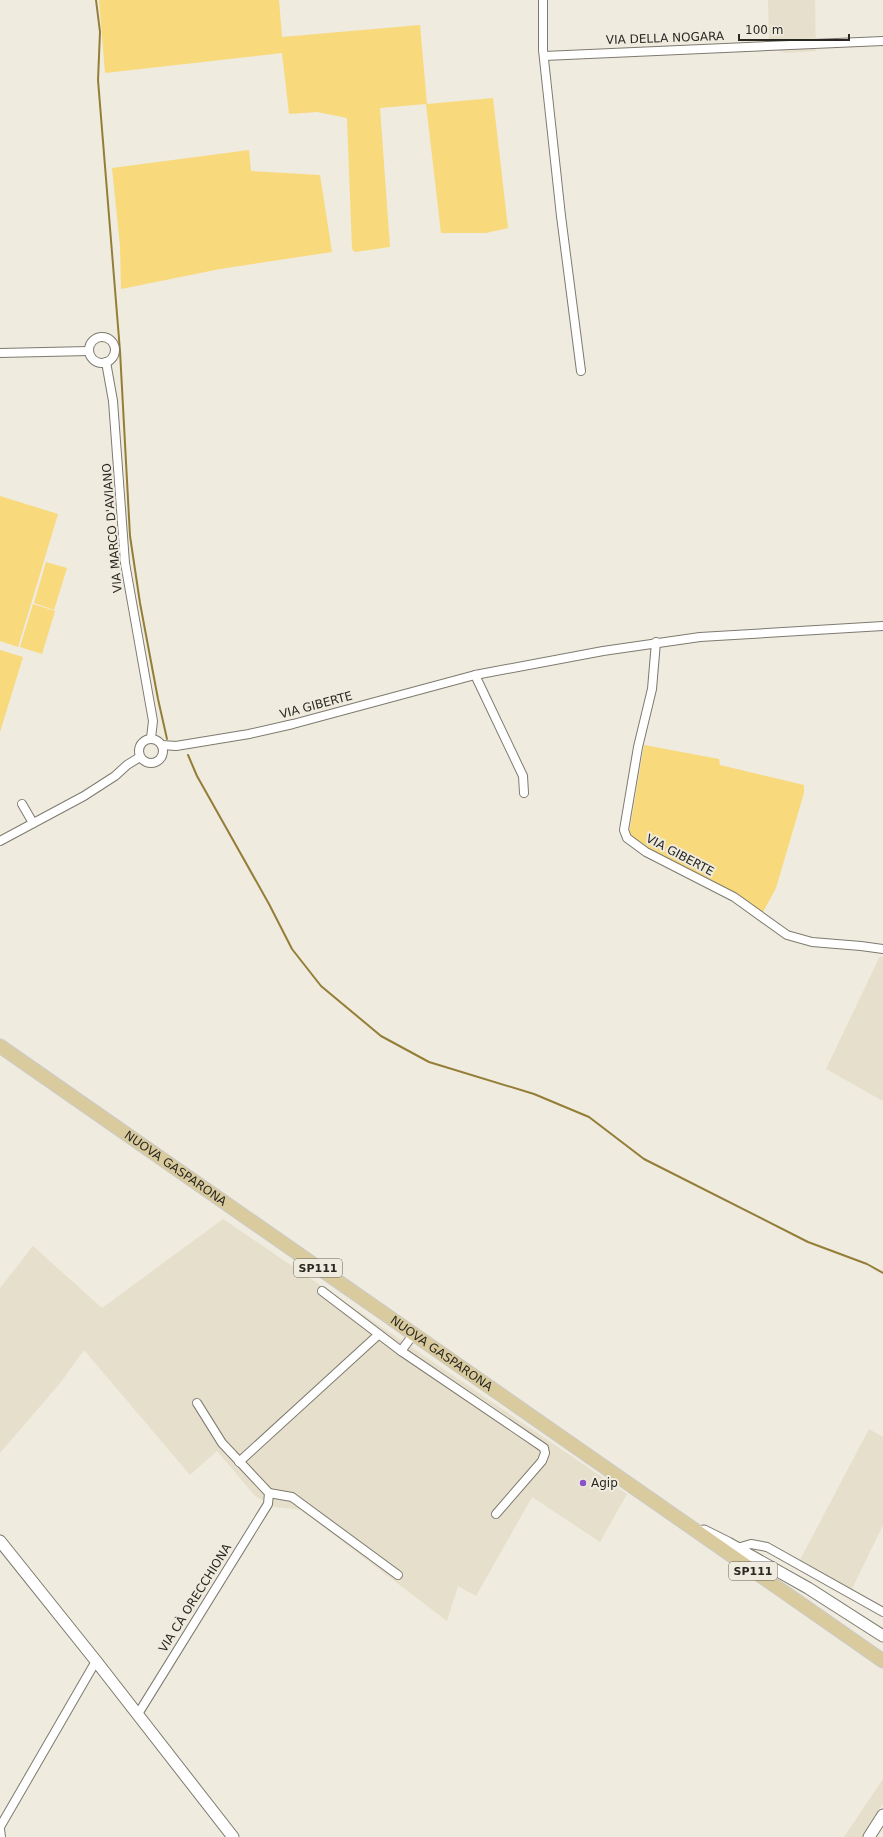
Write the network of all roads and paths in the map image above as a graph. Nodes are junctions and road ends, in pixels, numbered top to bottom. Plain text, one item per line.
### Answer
1 (543, 0) edge
2 (883, 41) edge
3 (544, 56) junction
4 (89, 351) junction
5 (0, 353) edge
6 (106, 362) junction
7 (581, 371) dead end
8 (883, 626) edge
9 (656, 642) junction
10 (475, 675) junction
11 (151, 738) junction
12 (162, 745) junction
13 (140, 757) junction
14 (524, 793) dead end
15 (22, 804) dead end
16 (34, 823) junction
17 (0, 841) edge
18 (883, 949) edge
19 (0, 1046) edge
20 (322, 1291) dead end
21 (378, 1335) junction
22 (413, 1335) junction
23 (400, 1351) junction
24 (197, 1403) dead end
25 (239, 1462) junction
26 (636, 1490) junction
27 (269, 1493) junction
28 (496, 1514) dead end
29 (0, 1541) edge
30 (737, 1548) junction
31 (398, 1575) dead end
32 (883, 1612) edge
33 (883, 1636) edge
34 (96, 1661) junction
35 (883, 1663) edge
36 (138, 1714) junction
37 (883, 1815) edge
38 (0, 1828) edge
39 (2, 1837) edge
40 (233, 1837) edge
41 (869, 1837) edge

1 - 3 street
2 - 3 street, VIA DELLA NOGARA
3 - 7 street
4 - 5 street
4 - 6 street
4 - 6 street
6 - 11 street, VIA MARCO D'AVIANO
8 - 9 street, VIA GIBERTE
9 - 10 street, VIA GIBERTE
9 - 18 street, VIA GIBERTE
10 - 12 street, VIA GIBERTE
10 - 14 street
11 - 12 street
11 - 13 street
12 - 13 street
13 - 16 street
15 - 16 street
16 - 17 street
19 - 22 main road, NUOVA GASPARONA / SP111
20 - 21 street
21 - 23 street
21 - 25 street
22 - 23 street
22 - 26 main road, NUOVA GASPARONA / SP111
23 - 28 street
24 - 25 street
25 - 27 street
26 - 30 main road
26 - 35 main road, NUOVA GASPARONA / SP111
27 - 31 street
27 - 36 street, VIA CÀ ORECCHIONA
29 - 34 main road
30 - 32 street
30 - 33 main road
34 - 36 main road
34 - 38 street
36 - 40 main road
37 - 41 main road
38 - 39 street

